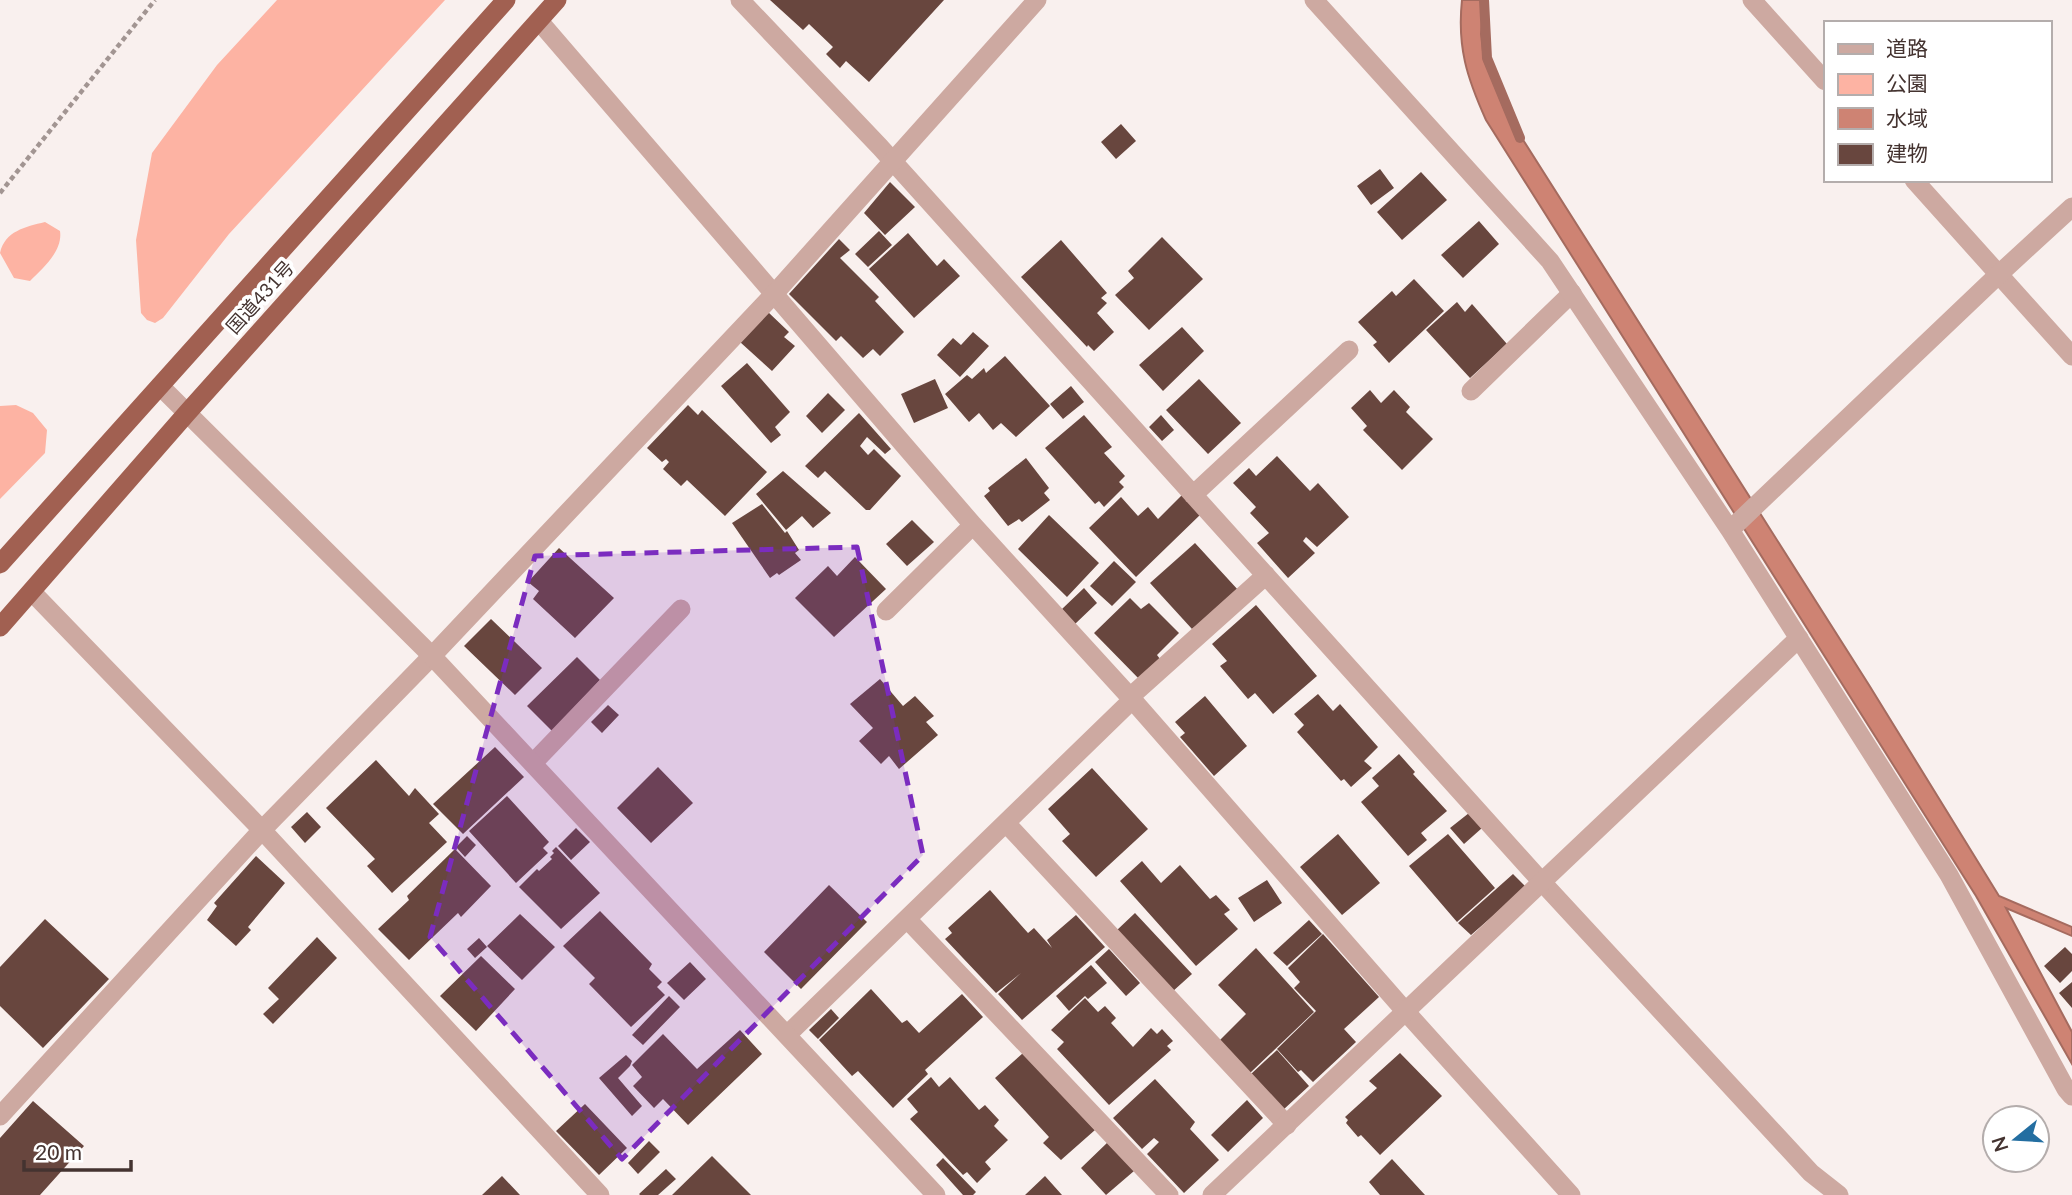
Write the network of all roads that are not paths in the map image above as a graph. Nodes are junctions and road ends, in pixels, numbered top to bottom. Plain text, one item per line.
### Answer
1 (506, 0) edge
2 (557, 0) edge
3 (740, 0) edge
4 (1037, 0) edge
5 (1314, 0) edge
6 (1752, 0) edge
7 (539, 20) junction
8 (1824, 80) edge
9 (893, 162) junction
10 (1916, 182) edge
11 (2072, 207) edge
12 (1998, 275) junction
13 (1572, 293) junction
14 (774, 294) junction
15 (1349, 350) dead end
16 (2072, 356) edge
17 (159, 386) junction
18 (1471, 391) dead end
19 (187, 413) junction
20 (1193, 495) junction
21 (973, 525) junction
22 (1735, 525) junction
23 (0, 564) edge
24 (1266, 575) junction
25 (32, 592) junction
26 (681, 609) dead end
27 (886, 611) dead end
28 (0, 627) edge
29 (1799, 638) junction
30 (432, 656) junction
31 (1131, 698) junction
32 (533, 762) junction
33 (1006, 823) junction
34 (262, 830) junction
35 (1541, 881) junction
36 (907, 919) junction
37 (1406, 1012) junction
38 (787, 1035) junction
39 (2072, 1096) edge
40 (0, 1116) edge
41 (1287, 1125) junction
42 (600, 1195) edge
43 (936, 1195) edge
44 (1169, 1195) edge
45 (1212, 1195) edge
46 (1571, 1195) edge
47 (1839, 1195) edge

1 - 17 highway, 国道431号
2 - 7 highway, 国道431号
3 - 9 street
4 - 9 street
5 - 13 street
6 - 8 street
7 - 14 street
7 - 19 highway, 国道431号
9 - 14 street
9 - 20 street
10 - 12 street
11 - 12 street
12 - 16 street
12 - 22 street
13 - 18 street
13 - 22 street
14 - 21 street
14 - 30 street
15 - 20 street
17 - 19 street
17 - 23 highway, 国道431号
19 - 25 highway, 国道431号
19 - 30 street
20 - 24 street
21 - 27 street
21 - 31 street
22 - 29 street
24 - 31 street
24 - 35 street
25 - 28 highway, 国道431号
25 - 34 street
26 - 32 street
29 - 35 street
29 - 39 street
30 - 32 street
30 - 34 street
31 - 33 street
31 - 37 street
32 - 38 street
33 - 36 street
33 - 41 street
34 - 40 street
34 - 42 street
35 - 37 street
35 - 47 street
36 - 38 street
36 - 44 street
37 - 41 street
37 - 46 street
38 - 43 street
41 - 45 street

